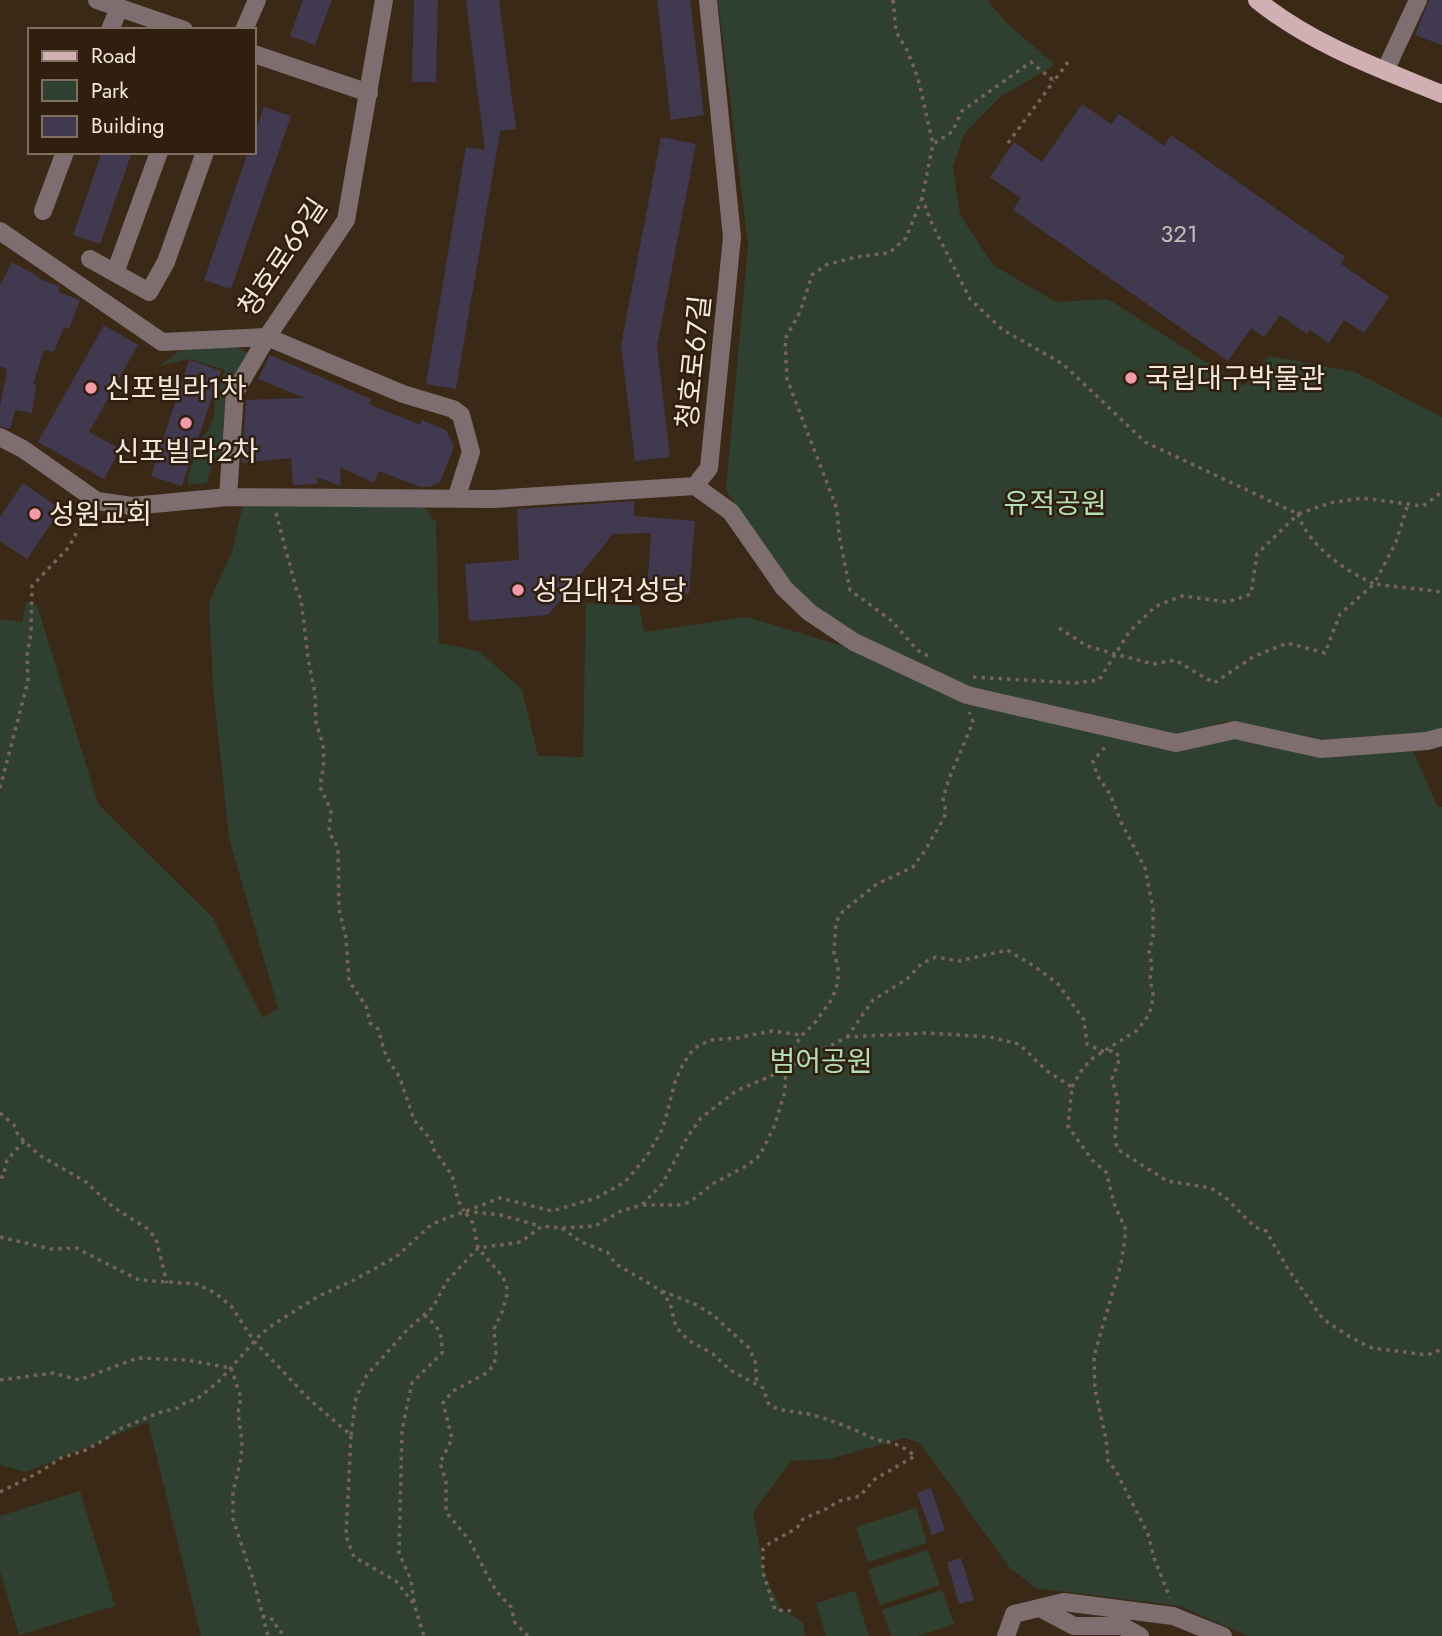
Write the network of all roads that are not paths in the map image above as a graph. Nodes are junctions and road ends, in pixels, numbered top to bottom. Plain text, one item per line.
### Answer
1 (97, 0) edge
2 (257, 0) edge
3 (384, 0) edge
4 (708, 0) edge
5 (1257, 0) edge
6 (1418, 0) edge
7 (118, 8) junction
8 (111, 28) edge
9 (178, 28) edge
10 (245, 28) edge
11 (256, 55) edge
12 (1385, 71) junction
13 (369, 93) junction
14 (1442, 94) edge
15 (64, 154) edge
16 (158, 154) edge
17 (204, 154) edge
18 (43, 211) dead end
19 (0, 232) edge
20 (90, 259) dead end
21 (115, 273) junction
22 (267, 337) junction
23 (0, 437) edge
24 (695, 486) junction
25 (228, 497) junction
26 (456, 499) junction
27 (1442, 737) edge
28 (1040, 1608) junction
29 (1006, 1636) edge
30 (1140, 1636) edge
31 (1223, 1636) edge

1 - 7 street
2 - 10 street
3 - 13 street, 청호로69길
4 - 24 street, 청호로67길
5 - 12 main road
6 - 12 street
7 - 8 street
7 - 9 street
11 - 13 street
12 - 14 main road
13 - 22 street, 청호로69길
15 - 18 street
16 - 21 street
17 - 21 street
19 - 22 street, 청호로69길
20 - 21 street
22 - 25 street
22 - 26 street
23 - 25 street
24 - 26 street
24 - 27 street
25 - 26 street
28 - 29 street
28 - 30 street
28 - 31 street

